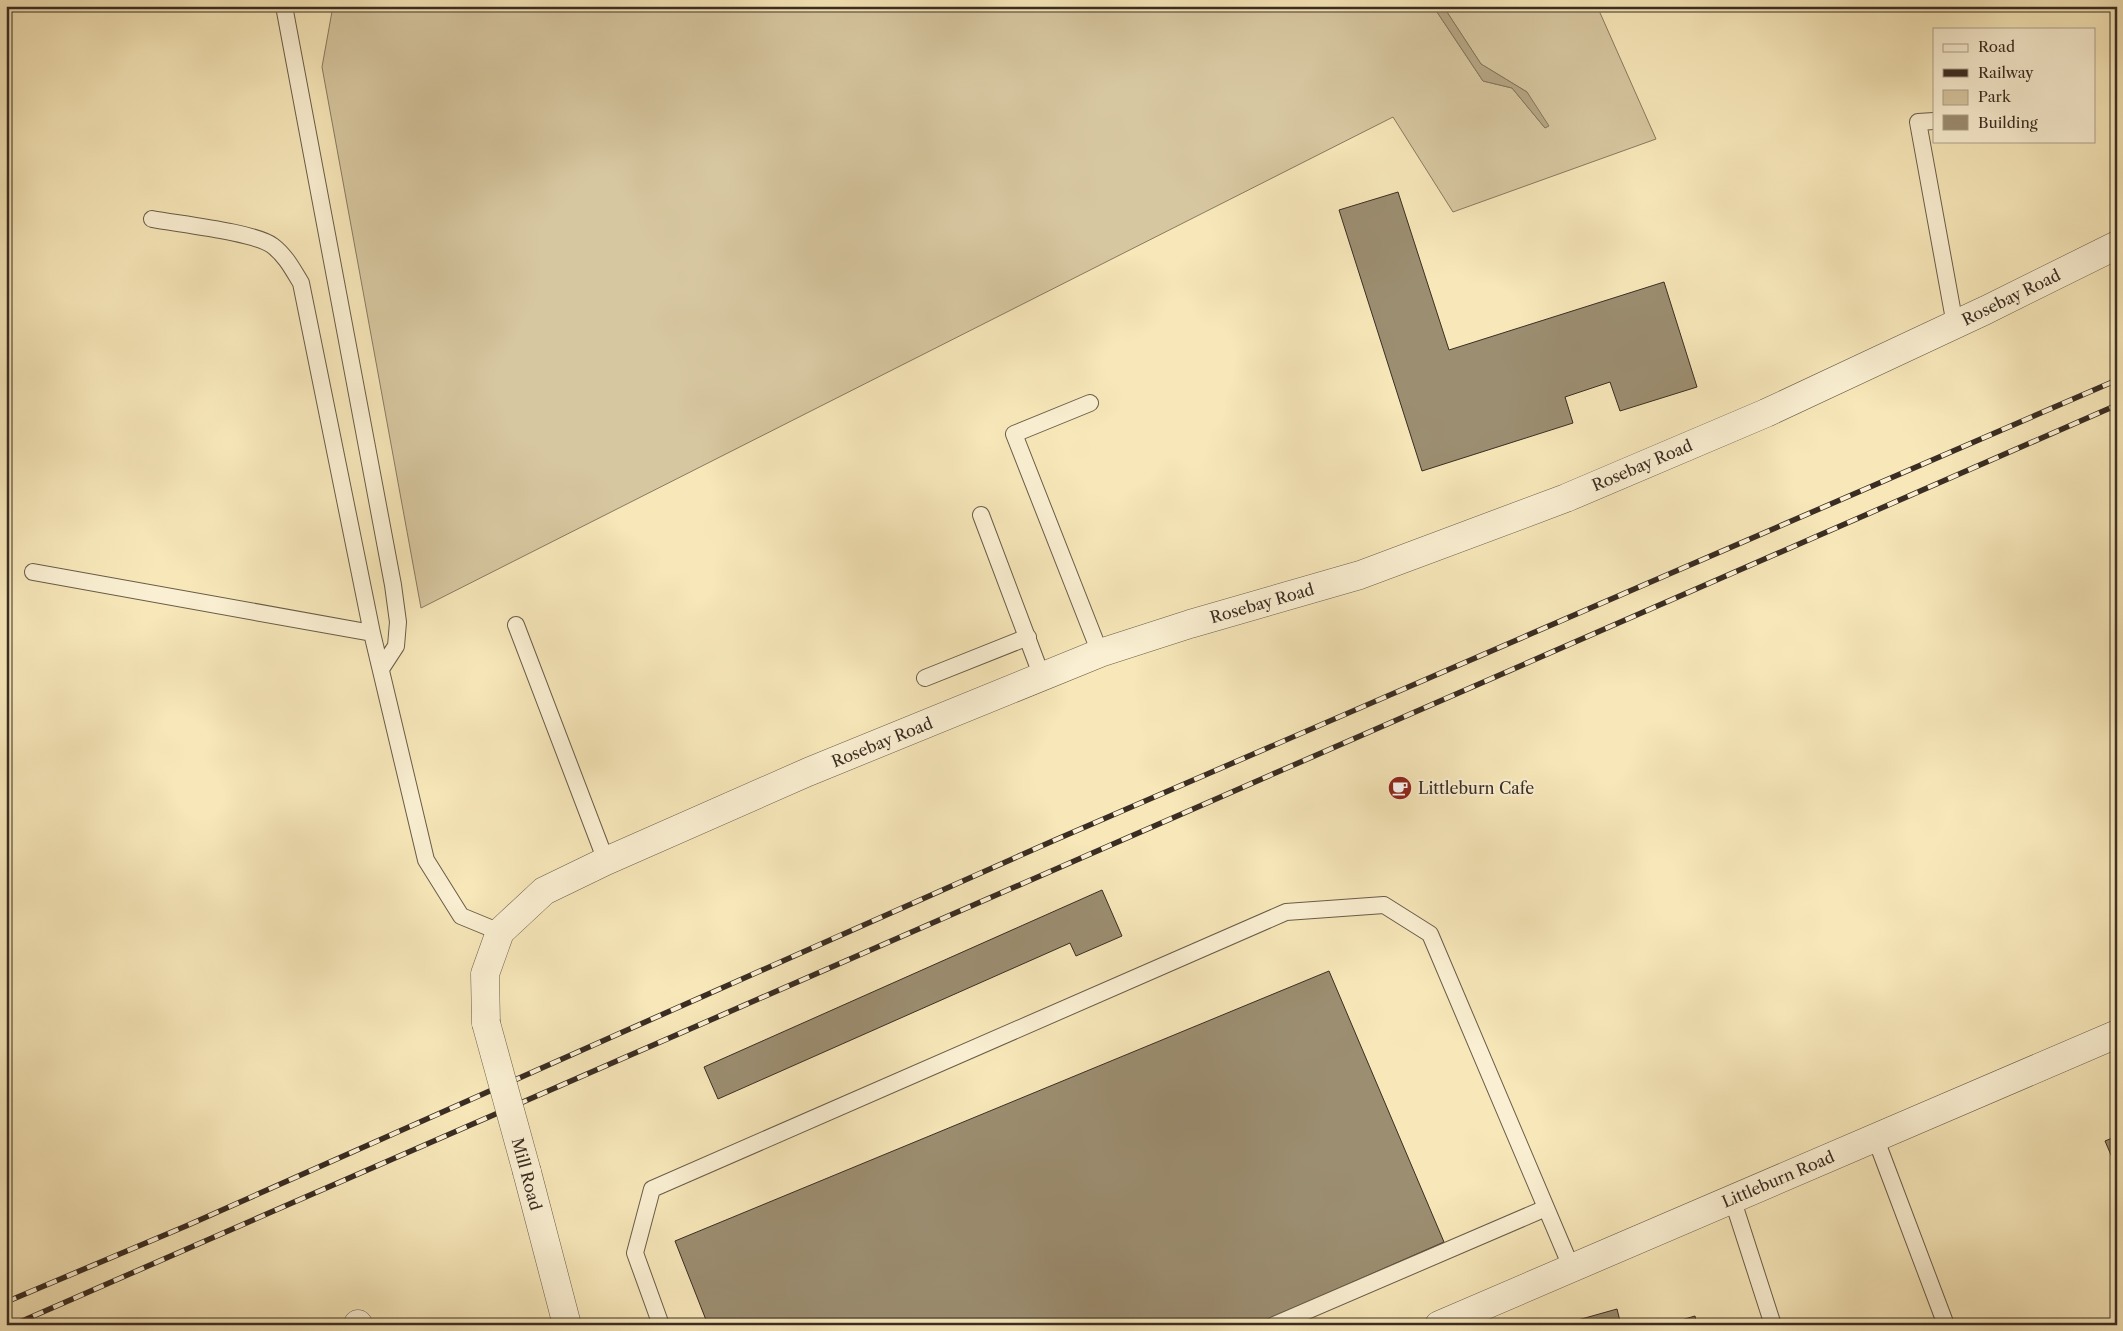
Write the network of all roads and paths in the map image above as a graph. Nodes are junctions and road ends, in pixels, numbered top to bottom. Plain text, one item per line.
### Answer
1 (284, 6) edge
2 (1933, 121) edge
3 (152, 219) dead end
4 (2117, 245) edge
5 (1955, 324) junction
6 (1090, 403) dead end
7 (981, 515) dead end
8 (33, 572) dead end
9 (516, 625) dead end
10 (372, 633) junction
11 (1028, 638) junction
12 (1100, 653) junction
13 (381, 670) junction
14 (1042, 677) junction
15 (924, 678) dead end
16 (606, 861) junction
17 (500, 932) junction
18 (486, 1023) joint
19 (2117, 1034) edge
20 (1875, 1137) junction
21 (1732, 1198) junction
22 (1546, 1208) junction
23 (1572, 1269) junction
24 (567, 1325) edge
25 (662, 1325) edge
26 (1274, 1325) edge
27 (1439, 1325) edge
28 (1773, 1325) edge
29 (1946, 1325) edge

1 - 13 lane
2 - 5 lane
3 - 10 lane
4 - 5 street, Rosebay Road
5 - 12 street, Rosebay Road
6 - 12 lane
7 - 11 lane
8 - 10 lane
9 - 16 lane
10 - 13 lane
11 - 14 lane
11 - 15 lane
12 - 14 street, Rosebay Road
13 - 17 lane
14 - 16 street, Rosebay Road
16 - 17 street, Rosebay Road
17 - 18 street, Rosebay Road
18 - 24 street, Mill Road, bridge
19 - 20 street, Littleburn Road
20 - 21 street, Littleburn Road
20 - 29 lane
21 - 23 street, Littleburn Road
21 - 28 lane
22 - 23 lane
22 - 25 lane
22 - 26 lane
23 - 27 street, Littleburn Road

